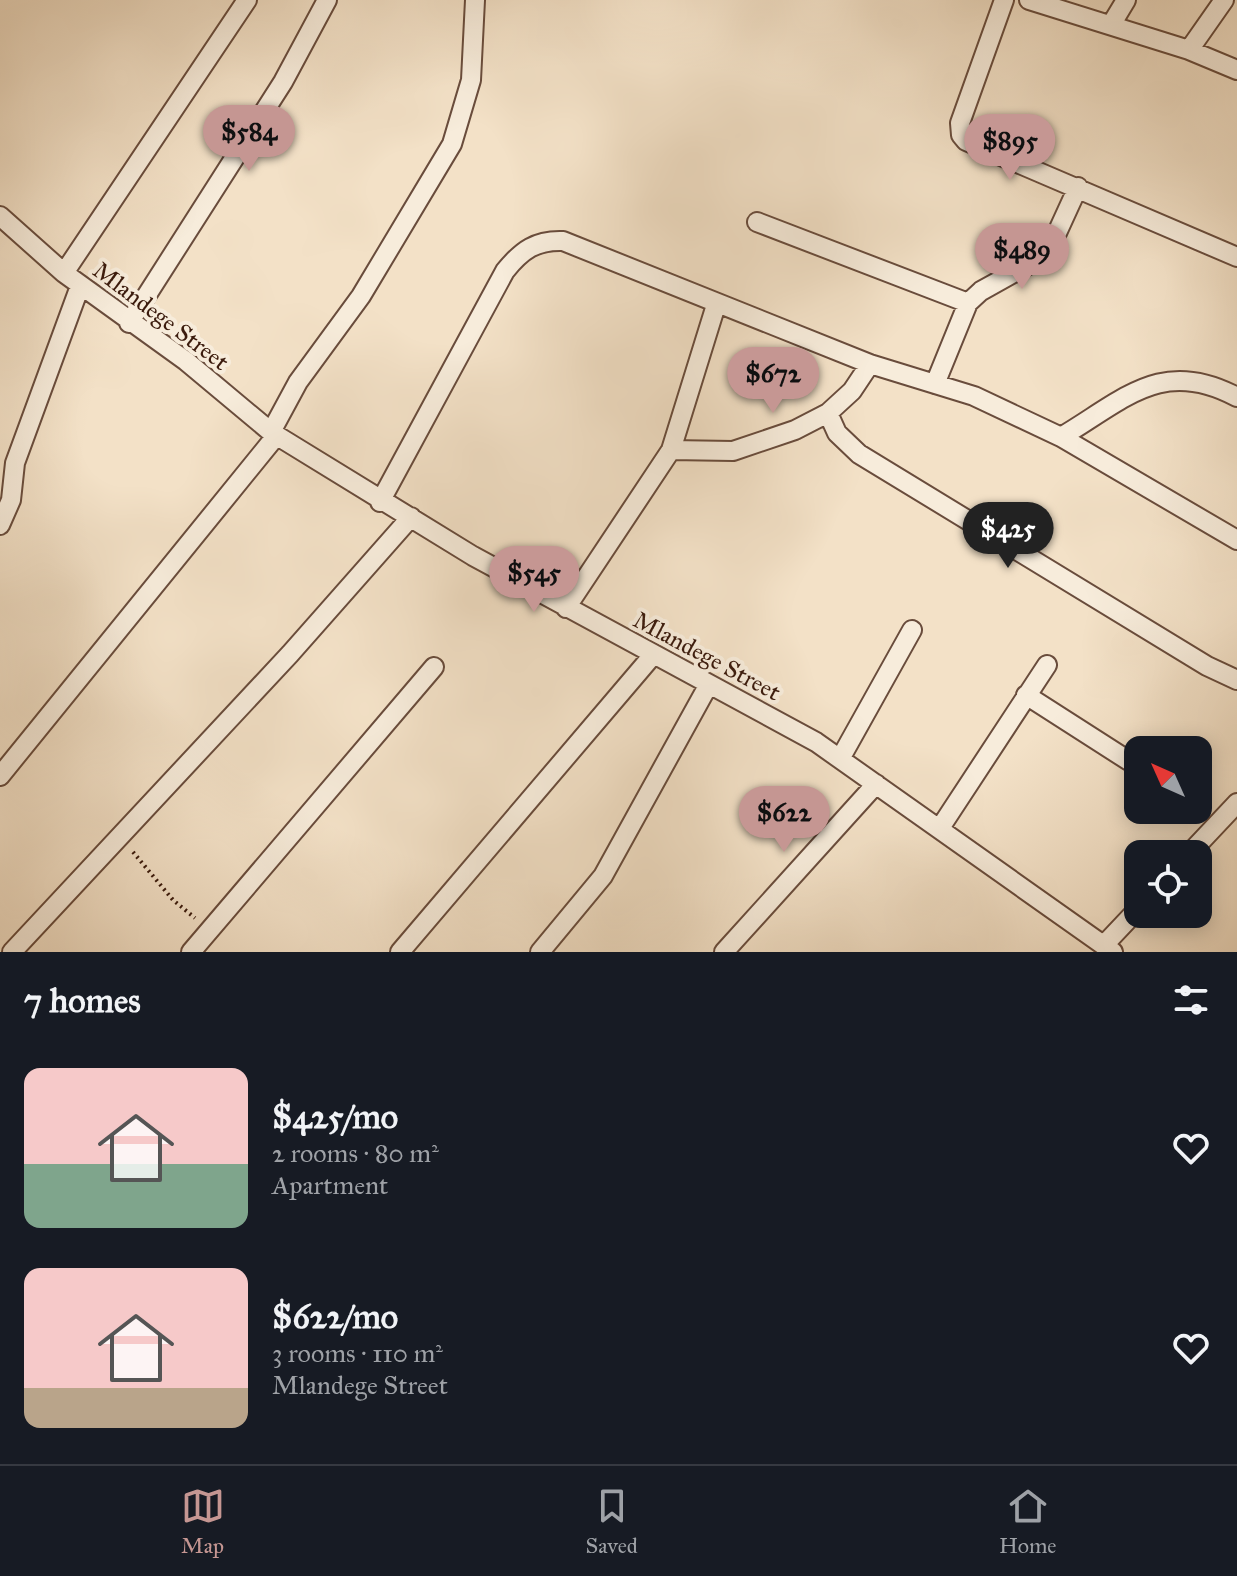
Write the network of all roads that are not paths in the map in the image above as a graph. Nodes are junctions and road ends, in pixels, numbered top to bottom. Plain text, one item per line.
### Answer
1 (247, 0) edge
2 (327, 0) edge
3 (475, 0) edge
4 (1004, 0) edge
5 (1029, 0) edge
6 (1126, 0) edge
7 (1224, 0) edge
8 (1111, 25) junction
9 (1189, 50) junction
10 (1237, 70) edge
11 (1078, 187) junction
12 (0, 216) edge
13 (757, 222) dead end
14 (1237, 257) edge
15 (64, 273) junction
16 (80, 286) junction
17 (968, 303) junction
18 (716, 305) junction
19 (129, 323) junction
20 (870, 364) junction
21 (935, 384) junction
22 (1237, 397) edge
23 (828, 413) junction
24 (274, 434) junction
25 (1061, 437) junction
26 (671, 450) junction
27 (380, 502) junction
28 (411, 517) junction
29 (0, 525) edge
30 (1237, 540) edge
31 (566, 608) junction
32 (912, 630) dead end
33 (653, 655) junction
34 (1047, 665) dead end
35 (434, 667) dead end
36 (1237, 680) edge
37 (709, 684) junction
38 (1026, 695) junction
39 (1124, 758) edge
40 (840, 759) junction
41 (0, 776) edge
42 (876, 784) junction
43 (1237, 803) edge
44 (940, 828) junction
45 (1202, 840) edge
46 (1124, 928) edge
47 (1109, 948) edge
48 (12, 952) edge
49 (191, 952) edge
50 (400, 952) edge
51 (540, 952) edge
52 (724, 952) edge

1 - 15 street
2 - 19 street
3 - 24 street
4 - 11 street
5 - 8 street
6 - 8 street
7 - 9 street
8 - 9 street
9 - 10 street
11 - 14 street
11 - 17 street
12 - 15 street, Mlandege Street
13 - 17 street
15 - 16 street, Mlandege Street
16 - 19 street, Mlandege Street
16 - 29 street
17 - 21 street
18 - 20 street
18 - 26 street
18 - 27 street
19 - 24 street, Mlandege Street
20 - 21 street
20 - 23 street
21 - 25 street
22 - 25 street
23 - 26 street
23 - 36 street
24 - 27 street, Mlandege Street
24 - 41 street
25 - 30 street
26 - 31 street
27 - 28 street, Mlandege Street
28 - 31 street, Mlandege Street
28 - 48 street
31 - 33 street, Mlandege Street
32 - 40 street
33 - 37 street, Mlandege Street
33 - 50 street
34 - 38 street
35 - 49 street
37 - 40 street, Mlandege Street
37 - 51 street
38 - 39 street
38 - 44 street
40 - 42 street, Mlandege Street
42 - 44 street, Mlandege Street
42 - 52 street
43 - 45 street
44 - 47 street, Mlandege Street
46 - 47 street

